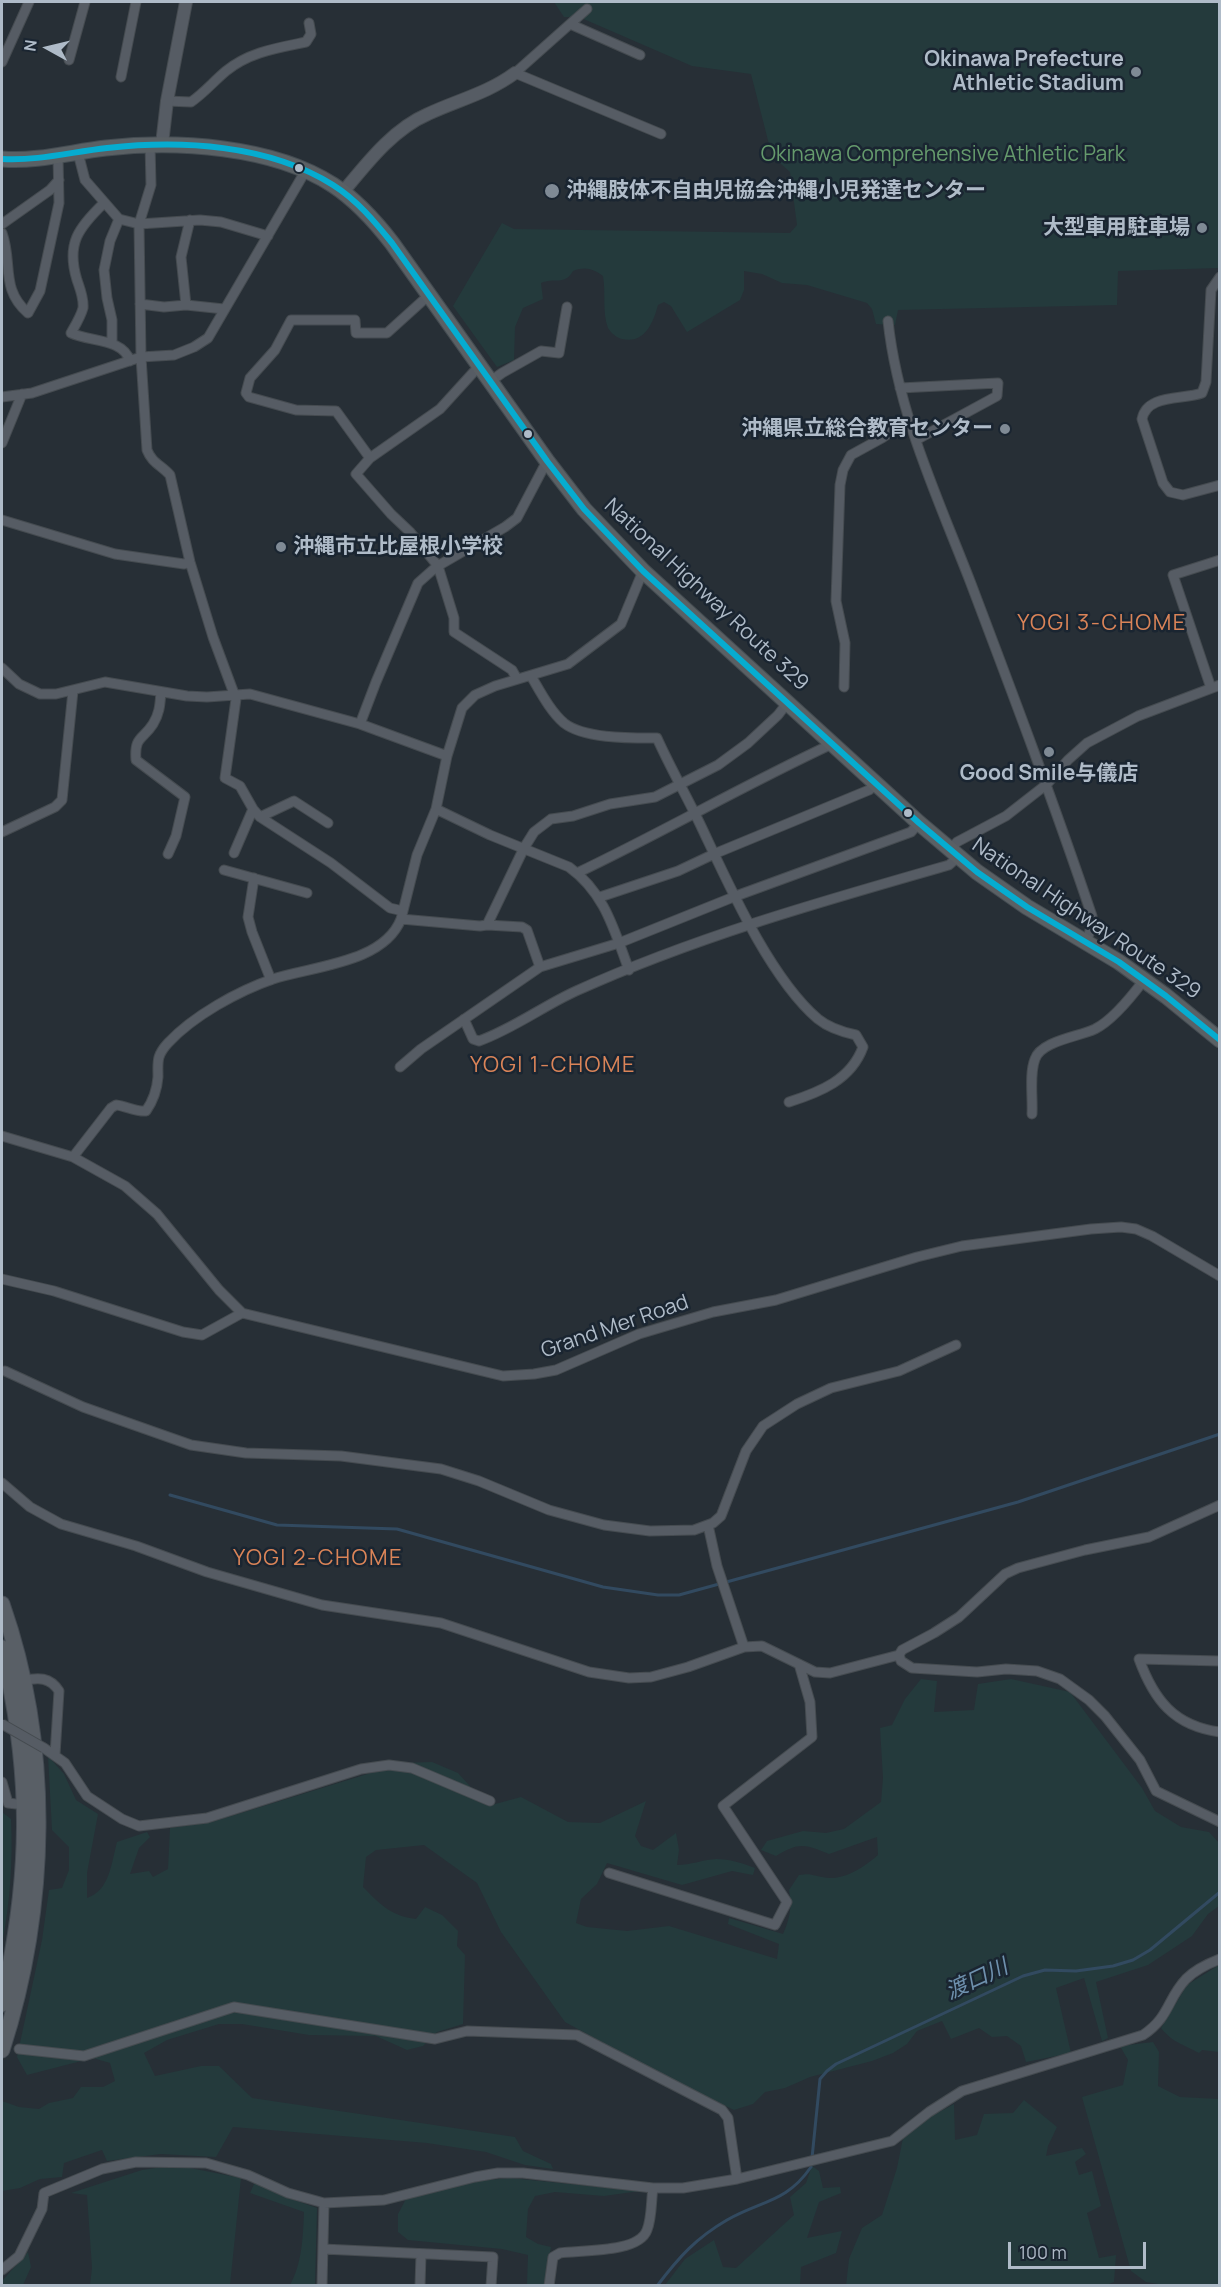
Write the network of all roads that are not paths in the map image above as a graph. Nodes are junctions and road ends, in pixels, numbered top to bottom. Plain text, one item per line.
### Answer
1 (29, 2) edge
2 (85, 2) edge
3 (136, 2) edge
4 (186, 2) edge
5 (587, 9) dead end
6 (309, 23) dead end
7 (570, 24) junction
8 (640, 55) dead end
9 (69, 60) dead end
10 (2, 62) edge
11 (515, 73) junction
12 (121, 77) dead end
13 (167, 101) junction
14 (661, 134) dead end
15 (156, 144) junction
16 (78, 153) junction
17 (58, 156) junction
18 (2, 159) edge
19 (306, 170) junction
20 (59, 180) junction
21 (344, 192) junction
22 (104, 203) junction
23 (119, 219) junction
24 (190, 220) junction
25 (2, 224) edge
26 (139, 224) junction
27 (2, 233) edge
28 (268, 236) junction
29 (1220, 277) edge
30 (429, 295) junction
31 (140, 304) junction
32 (186, 305) junction
33 (567, 307) dead end
34 (224, 309) junction
35 (888, 321) dead end
36 (112, 344) junction
37 (141, 357) junction
38 (130, 361) junction
39 (480, 365) junction
40 (491, 381) junction
41 (900, 388) junction
42 (22, 394) junction
43 (2, 397) edge
44 (908, 420) junction
45 (3, 438) edge
46 (916, 440) junction
47 (370, 458) junction
48 (547, 461) junction
49 (1220, 485) edge
50 (2, 520) edge
51 (1220, 560) edge
52 (190, 562) junction
53 (438, 566) junction
54 (643, 571) junction
55 (2, 668) edge
56 (531, 676) junction
57 (517, 679) junction
58 (844, 687) dead end
59 (1215, 687) edge
60 (73, 691) junction
61 (161, 692) junction
62 (234, 695) junction
63 (788, 702) junction
64 (360, 724) junction
65 (832, 744) junction
66 (447, 756) junction
67 (876, 784) junction
68 (1047, 784) junction
69 (678, 785) junction
70 (436, 809) junction
71 (253, 810) junction
72 (694, 814) junction
73 (260, 817) junction
74 (328, 823) dead end
75 (919, 823) junction
76 (2, 832) edge
77 (524, 849) junction
78 (234, 853) dead end
79 (168, 854) dead end
80 (714, 854) junction
81 (954, 854) junction
82 (224, 870) dead end
83 (577, 873) junction
84 (254, 878) junction
85 (307, 893) dead end
86 (736, 896) junction
87 (600, 897) junction
88 (402, 915) junction
89 (487, 925) junction
90 (751, 925) junction
91 (1086, 942) junction
92 (619, 943) junction
93 (540, 967) junction
94 (629, 970) junction
95 (271, 980) junction
96 (1144, 980) junction
97 (464, 1019) junction
98 (1220, 1040) edge
99 (400, 1067) dead end
100 (789, 1102) dead end
101 (1032, 1114) dead end
102 (2, 1136) edge
103 (73, 1158) junction
104 (1220, 1276) edge
105 (2, 1279) edge
106 (242, 1313) junction
107 (956, 1345) dead end
108 (5, 1371) dead end
109 (2, 1483) edge
110 (1220, 1505) edge
111 (708, 1525) junction
112 (2, 1604) edge
113 (744, 1647) junction
114 (3, 1655) edge
115 (899, 1655) junction
116 (1220, 1661) edge
117 (799, 1664) junction
118 (21, 1675) junction
119 (2, 1724) edge
120 (1220, 1732) edge
121 (56, 1755) junction
122 (2, 1782) edge
123 (490, 1801) dead end
124 (25, 1805) junction
125 (1220, 1822) edge
126 (609, 1874) dead end
127 (1220, 1959) edge
128 (2, 2004) edge
129 (19, 2049) dead end
130 (2, 2050) edge
131 (737, 2179) junction
132 (653, 2188) junction
133 (324, 2203) junction
134 (323, 2249) junction
135 (421, 2254) junction
136 (2, 2270) edge
137 (322, 2286) edge
138 (420, 2286) edge
139 (490, 2286) edge
140 (549, 2286) edge

1 - 10 street
2 - 9 street
3 - 12 street
4 - 13 street
5 - 7 street
6 - 13 street
7 - 8 street
7 - 11 street
11 - 14 street
11 - 21 street
13 - 15 street
15 - 16 highway, National Highway Route 329
15 - 19 highway, National Highway Route 329
15 - 26 street
16 - 17 highway, National Highway Route 329
16 - 22 street
17 - 18 highway, National Highway Route 329
17 - 20 street
19 - 21 highway, National Highway Route 329
19 - 28 street
20 - 25 street
20 - 27 street
21 - 30 highway, National Highway Route 329
22 - 23 street
22 - 36 street
23 - 26 street
23 - 36 street
24 - 26 street
24 - 28 street
24 - 32 street
26 - 31 street
28 - 34 street
29 - 49 street
30 - 39 highway, National Highway Route 329
30 - 47 street
31 - 32 street
31 - 37 street
32 - 34 street
33 - 40 street
34 - 37 street
35 - 41 street
36 - 38 street
37 - 38 street
37 - 52 street
38 - 42 street
39 - 40 highway, National Highway Route 329
39 - 47 street
40 - 48 highway, National Highway Route 329
41 - 44 street
41 - 46 street
42 - 43 street
42 - 45 street
44 - 46 street
44 - 58 street
46 - 68 street
47 - 53 street
48 - 53 street
48 - 54 highway, National Highway Route 329
50 - 52 street
51 - 59 street
52 - 62 street
53 - 57 street
53 - 64 street
54 - 56 street
54 - 63 highway, National Highway Route 329
55 - 60 street
56 - 57 street
56 - 69 street
57 - 66 street
59 - 68 street
60 - 61 street
60 - 76 street
61 - 62 street
61 - 79 street
62 - 64 street
62 - 71 street
63 - 65 highway, National Highway Route 329
63 - 69 street
64 - 66 street
65 - 67 highway, National Highway Route 329
65 - 72 street
66 - 70 street
67 - 75 highway, National Highway Route 329
67 - 80 street
68 - 81 street
68 - 91 street
69 - 72 street
69 - 77 street
70 - 77 street
70 - 88 street
71 - 73 street
71 - 78 street
72 - 80 street
72 - 83 street
73 - 74 street
73 - 88 street
75 - 81 highway, National Highway Route 329
75 - 86 street
77 - 83 street
77 - 89 street
80 - 86 street
80 - 87 street
81 - 90 street
81 - 91 highway, National Highway Route 329
82 - 84 street
83 - 87 street
84 - 85 street
84 - 95 street
86 - 90 street
86 - 92 street
87 - 92 street
88 - 89 street
88 - 95 street
89 - 93 street
90 - 94 street
90 - 100 street
91 - 96 highway, National Highway Route 329
92 - 93 street
92 - 94 street
93 - 97 street
94 - 97 street
95 - 103 street
96 - 98 highway, National Highway Route 329
96 - 101 street
97 - 99 street
102 - 103 street
103 - 106 street
104 - 106 street, Grand Mer Road
105 - 106 street
107 - 111 street
108 - 111 street
109 - 113 street
110 - 115 street
111 - 113 street
112 - 118 main road
113 - 117 street
114 - 124 main road
115 - 117 street
115 - 125 street
116 - 120 street
117 - 126 street
118 - 121 street
118 - 130 main road
119 - 121 street, bridge
121 - 123 street
122 - 124 street
124 - 128 main road
127 - 131 street
129 - 131 street
131 - 132 street
132 - 133 street
132 - 140 street
133 - 134 street
133 - 136 street
134 - 135 street
134 - 137 street
135 - 138 street
135 - 139 street

